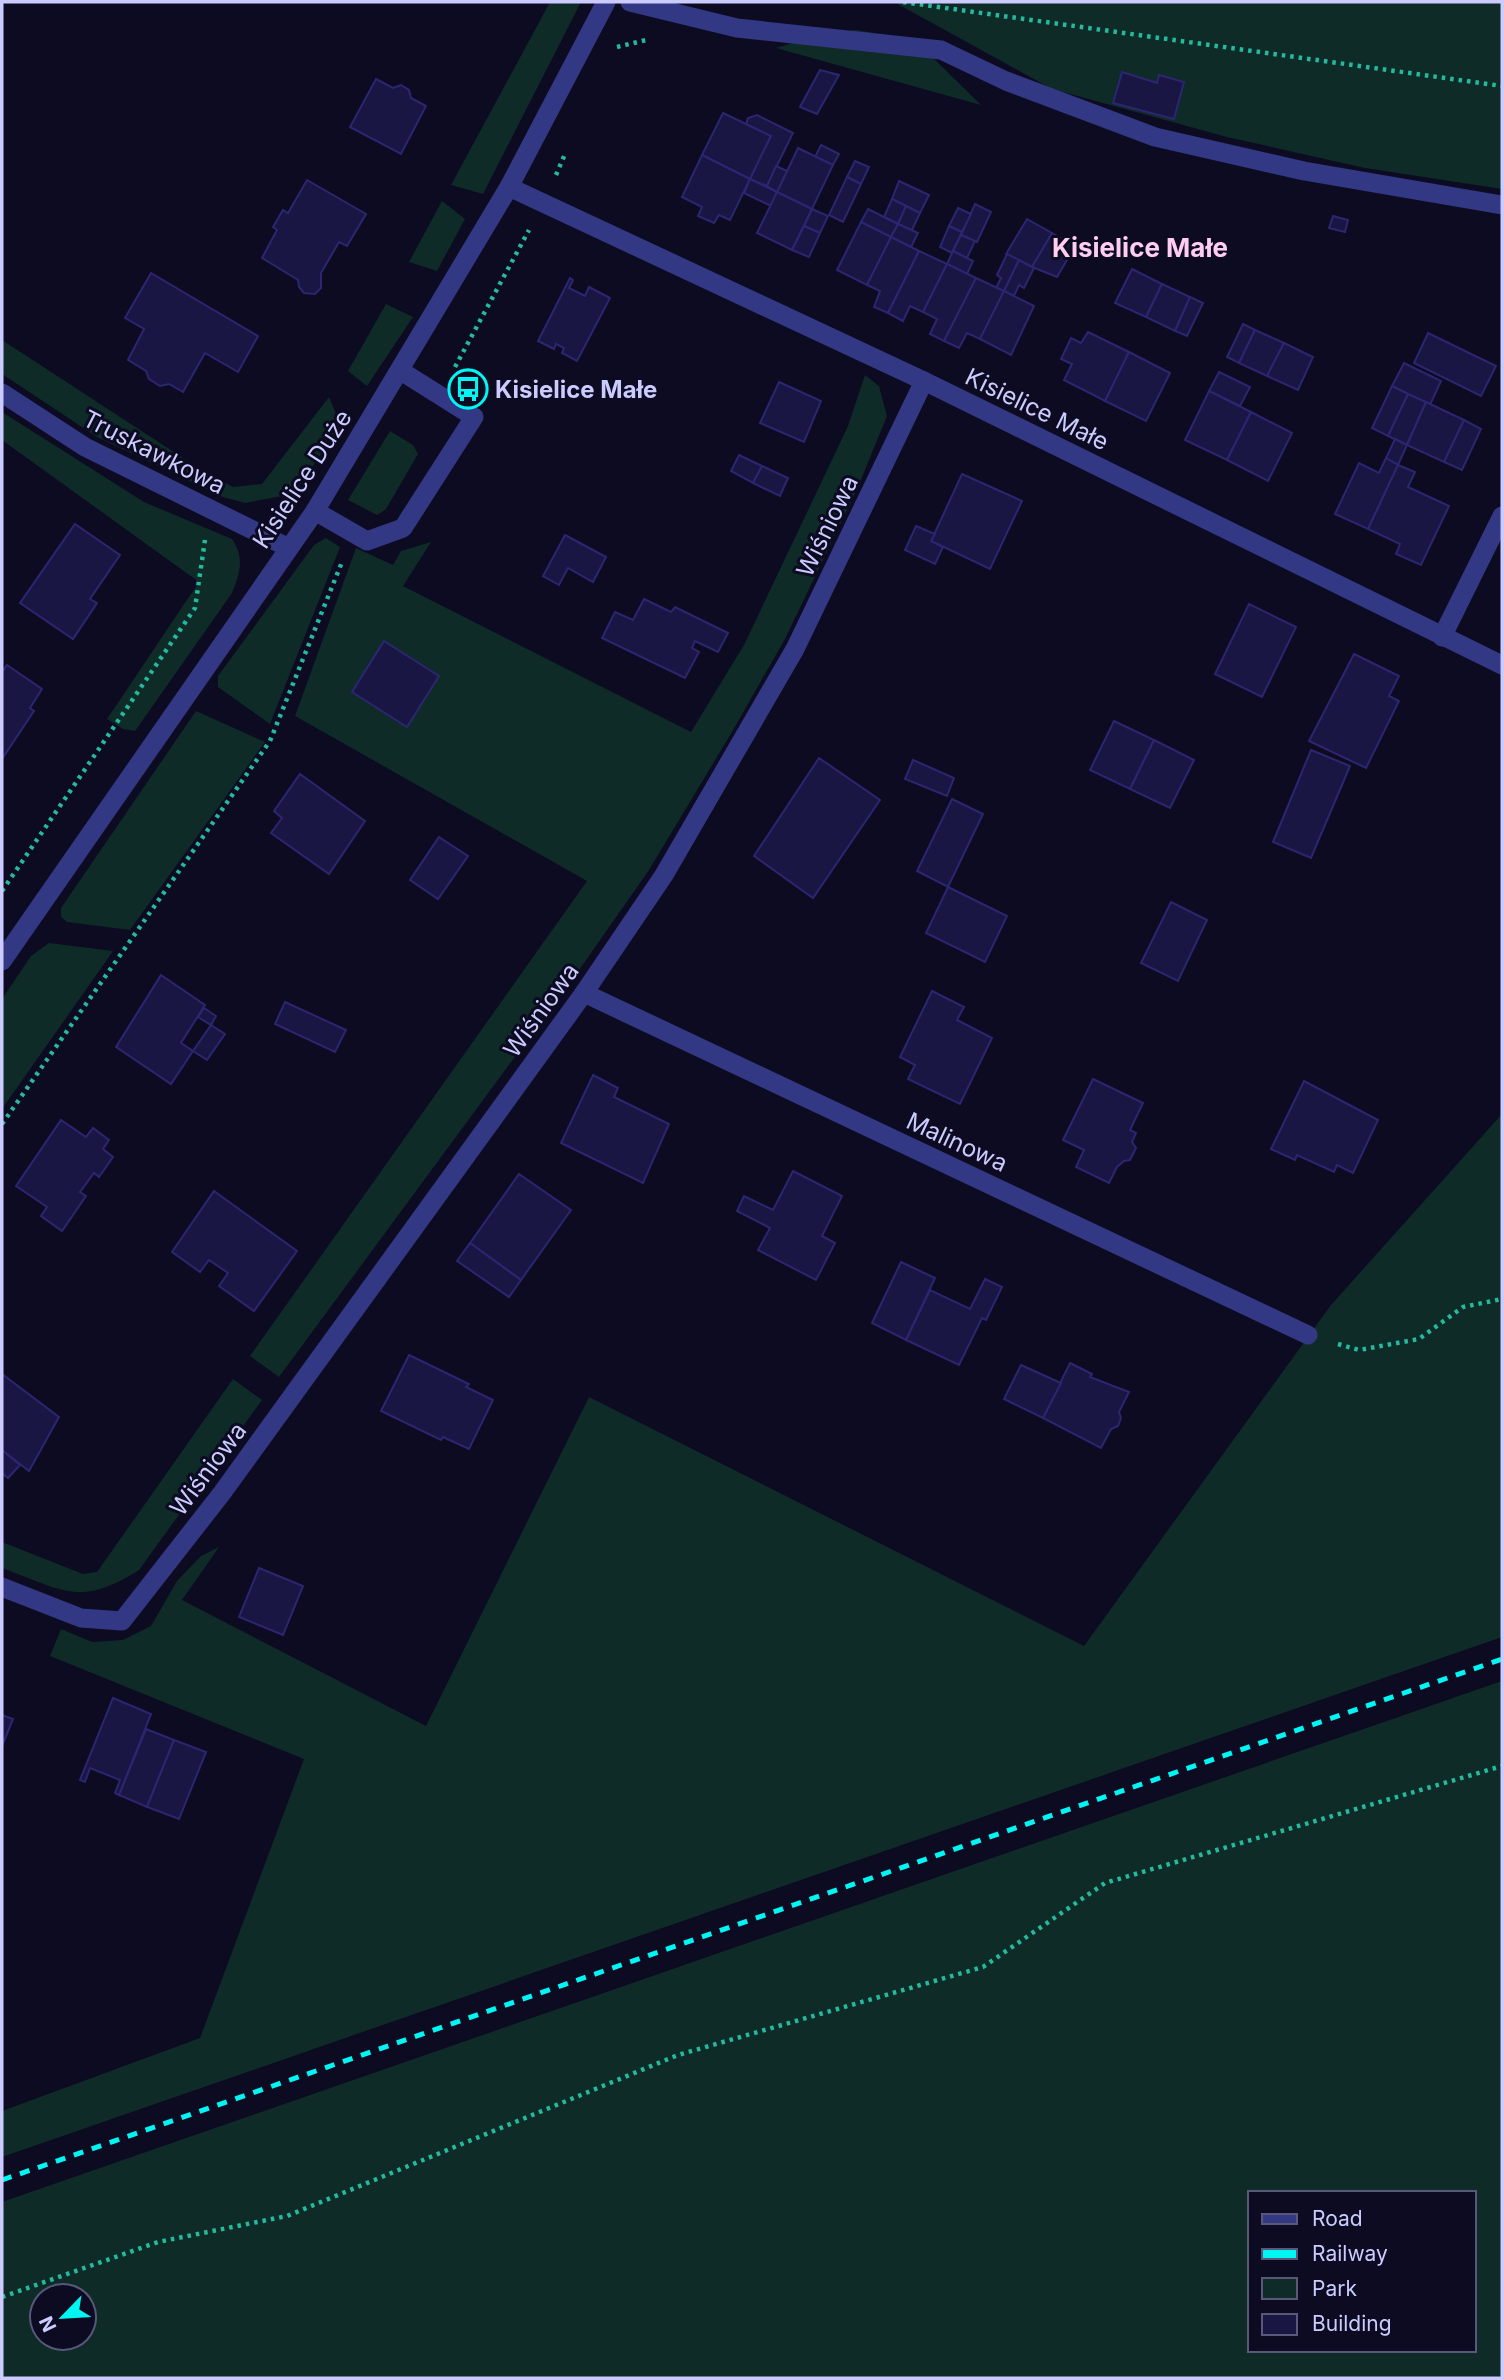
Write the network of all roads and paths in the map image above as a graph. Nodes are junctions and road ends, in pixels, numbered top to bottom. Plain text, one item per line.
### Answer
1 (606, 2) edge
2 (630, 2) edge
3 (903, 2) edge
4 (1502, 86) edge
5 (509, 187) junction
6 (1502, 205) edge
7 (401, 371) junction
8 (924, 381) junction
9 (2, 393) edge
10 (210, 508) junction
11 (315, 511) junction
12 (1502, 516) edge
13 (358, 535) junction
14 (287, 547) junction
15 (1442, 637) junction
16 (1502, 665) edge
17 (2, 891) edge
18 (2, 961) edge
19 (584, 993) junction
20 (2, 1124) edge
21 (1502, 1299) edge
22 (1308, 1335) joint
23 (2, 1587) edge
24 (1502, 1766) edge
25 (2, 2297) edge

1 - 5 street, Kisielice Duże
2 - 6 street
3 - 4 path
5 - 7 street, Kisielice Duże
5 - 8 street, Kisielice Małe
7 - 11 street, Kisielice Duże
7 - 13 street
8 - 15 street, Kisielice Małe
8 - 19 street, Wiśniowa
9 - 10 street, Truskawkowa
10 - 14 street, Truskawkowa
10 - 17 path
11 - 13 street
11 - 14 street, Kisielice Duże
12 - 15 street
13 - 20 path
14 - 18 street, Kisielice Duże
15 - 16 street, Kisielice Małe
19 - 22 street, Malinowa
19 - 23 street, Wiśniowa
21 - 22 path
24 - 25 path

